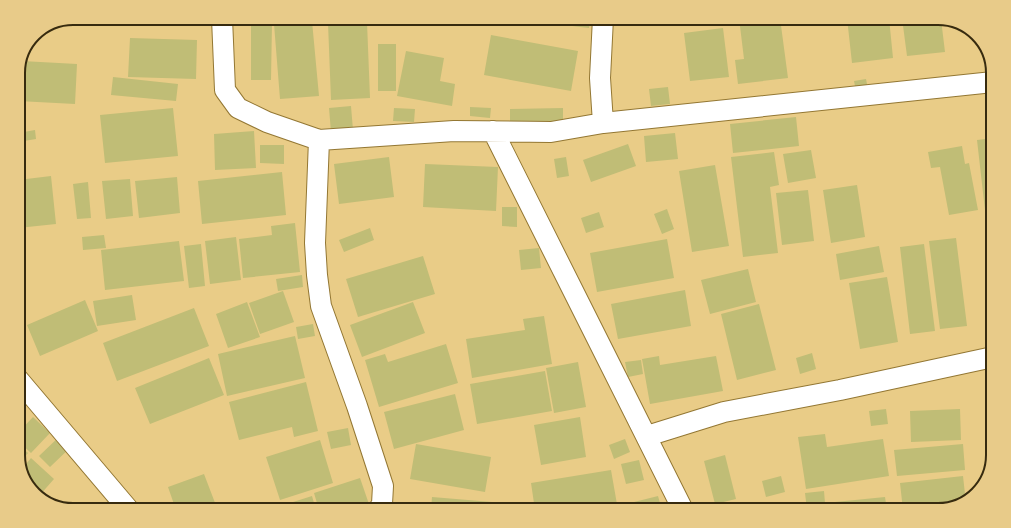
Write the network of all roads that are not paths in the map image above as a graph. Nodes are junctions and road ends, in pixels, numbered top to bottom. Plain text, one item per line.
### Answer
1 (222, 25) edge
2 (603, 25) edge
3 (986, 83) edge
4 (603, 123) junction
5 (493, 131) junction
6 (319, 140) junction
7 (986, 359) edge
8 (25, 387) edge
9 (647, 436) junction
10 (123, 503) edge
11 (382, 503) edge
12 (680, 503) edge

1 - 6 street
2 - 4 street
3 - 4 street
4 - 5 street
5 - 6 street
5 - 9 street
6 - 11 street
7 - 9 street
8 - 10 street
9 - 12 street

